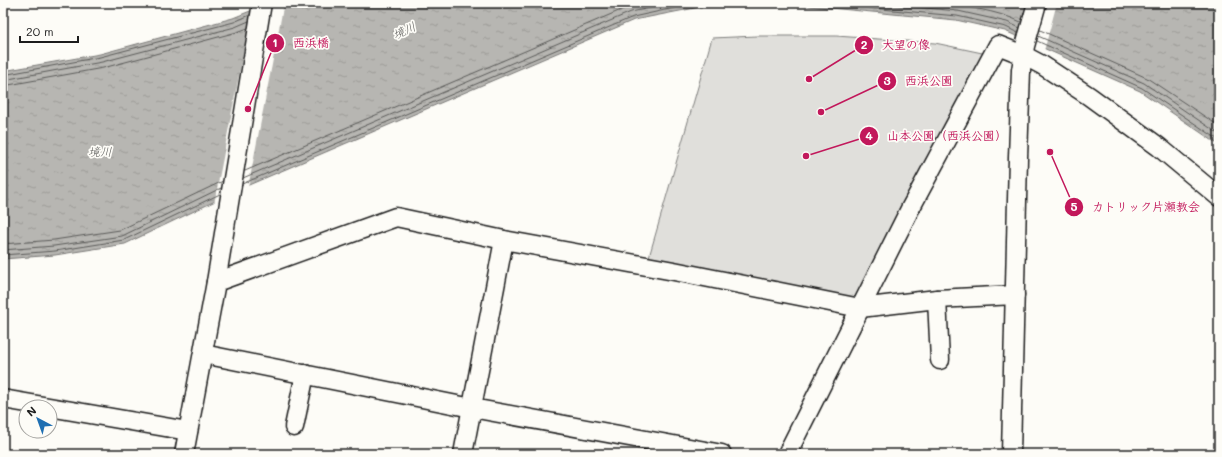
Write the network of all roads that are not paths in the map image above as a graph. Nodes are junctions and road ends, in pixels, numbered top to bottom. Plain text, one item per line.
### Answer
1 (1037, 3) edge
2 (261, 5) edge
3 (1024, 50) junction
4 (1042, 65) junction
5 (1113, 98) dead end
6 (1219, 197) edge
7 (504, 240) junction
8 (216, 282) junction
9 (1015, 295) junction
10 (937, 300) junction
11 (860, 308) junction
12 (203, 354) junction
13 (940, 360) dead end
14 (305, 374) junction
15 (3, 398) edge
16 (472, 408) junction
17 (294, 427) dead end
18 (188, 431) junction
19 (184, 454) edge
20 (463, 454) edge
21 (722, 454) edge
22 (787, 454) edge
23 (1011, 454) edge

1 - 3 street
2 - 8 street
3 - 4 street
3 - 9 street
3 - 11 street
4 - 5 street
4 - 6 street
7 - 8 street
7 - 11 street
7 - 16 street
8 - 12 street
9 - 10 street
9 - 23 street
10 - 11 street
10 - 13 street
11 - 22 street
12 - 14 street
12 - 18 street
14 - 16 street
14 - 17 street
15 - 18 street
16 - 20 street
16 - 21 street
18 - 19 street

